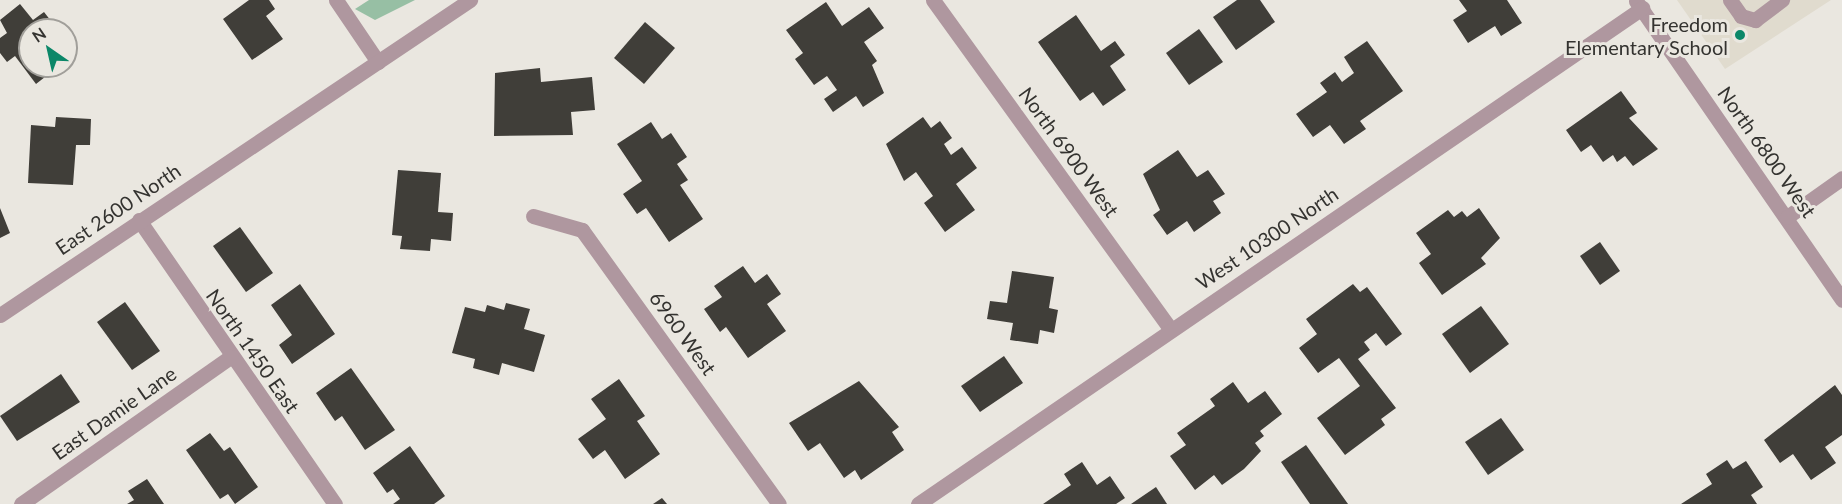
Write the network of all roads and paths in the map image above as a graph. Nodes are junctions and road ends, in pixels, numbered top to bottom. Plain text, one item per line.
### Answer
1 (336, 0) edge
2 (470, 0) edge
3 (933, 0) edge
4 (1730, 0) edge
5 (1782, 0) edge
6 (1639, 4) edge
7 (378, 62) junction
8 (1842, 178) edge
9 (533, 216) dead end
10 (1787, 217) junction
11 (139, 220) junction
12 (1842, 300) edge
13 (0, 315) edge
14 (1170, 329) junction
15 (230, 357) junction
16 (21, 504) edge
17 (335, 504) edge
18 (779, 504) edge
19 (918, 504) edge

1 - 7 street
2 - 7 street, East 2600 North
3 - 14 street, North 6900 West
4 - 5 street
6 - 10 street, North 6800 West
6 - 14 street, West 10300 North
7 - 11 street, East 2600 North
8 - 10 street
9 - 18 street, 6960 West
10 - 12 street, North 6800 West
11 - 13 street, East 2600 North
11 - 15 street, North 1450 East
14 - 19 street, West 10300 North
15 - 16 street, East Damie Lane
15 - 17 street, North 1450 East

